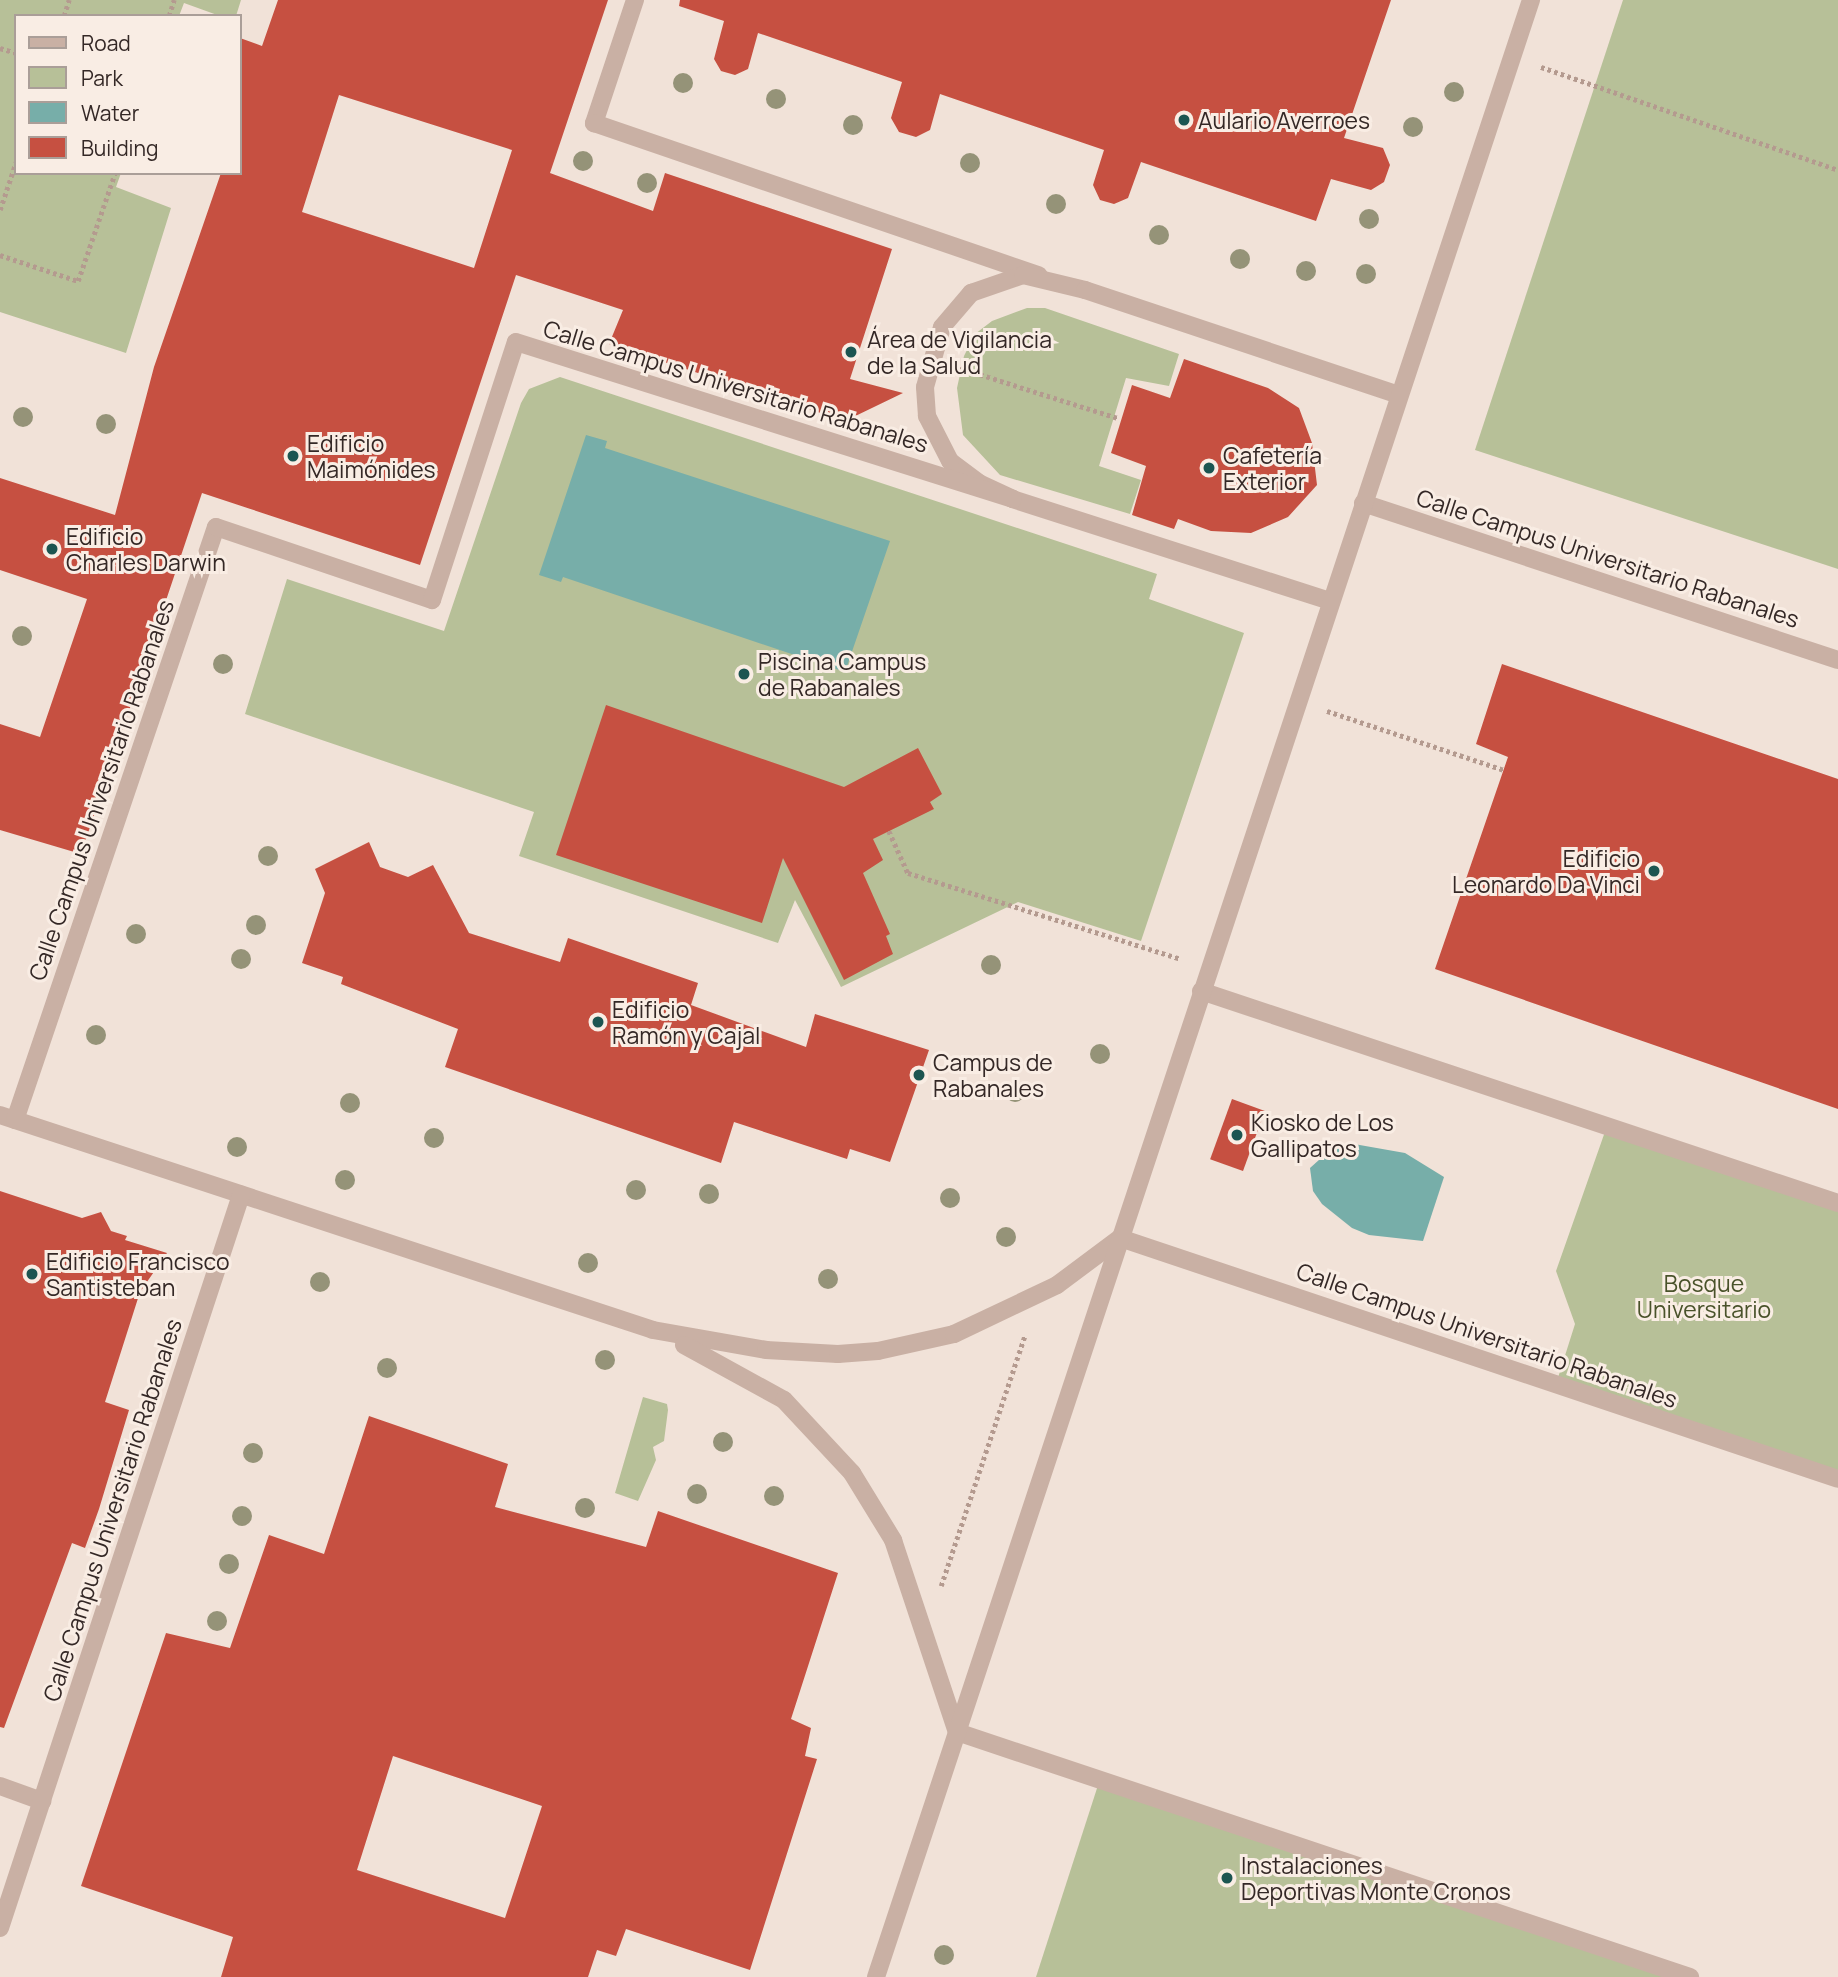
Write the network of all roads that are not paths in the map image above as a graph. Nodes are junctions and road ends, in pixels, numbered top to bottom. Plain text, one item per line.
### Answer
1 (635, 0) edge
2 (1531, 0) edge
3 (1085, 290) junction
4 (1399, 395) junction
5 (1013, 499) junction
6 (1363, 503) junction
7 (1329, 601) junction
8 (1838, 660) edge
9 (1201, 991) junction
10 (7, 1118) edge
11 (241, 1195) junction
12 (1838, 1203) edge
13 (1120, 1238) junction
14 (653, 1330) junction
15 (1838, 1479) edge
16 (957, 1732) junction
17 (0, 1786) edge
18 (42, 1801) junction
19 (0, 1928) edge
20 (876, 1977) edge
21 (1690, 1977) edge

1 - 3 street, Calle Campus Universitario Rabanales
2 - 4 street
3 - 4 street, Calle Campus Universitario Rabanales
3 - 5 street, Calle Campus Universitario Rabanales
4 - 6 street
5 - 7 street, Calle Campus Universitario Rabanales
5 - 10 street, Calle Campus Universitario Rabanales
6 - 7 street
6 - 8 street, Calle Campus Universitario Rabanales
7 - 9 street
9 - 12 street
9 - 13 street
10 - 11 street, Calle Campus Universitario Rabanales
11 - 14 street, Calle Campus Universitario Rabanales
11 - 18 street, Calle Campus Universitario Rabanales
13 - 14 street, Calle Campus Universitario Rabanales
13 - 15 street, Calle Campus Universitario Rabanales
13 - 16 street
14 - 16 street, Calle Campus Universitario Rabanales
16 - 20 street
16 - 21 street
17 - 18 street
18 - 19 street, Calle Campus Universitario Rabanales

